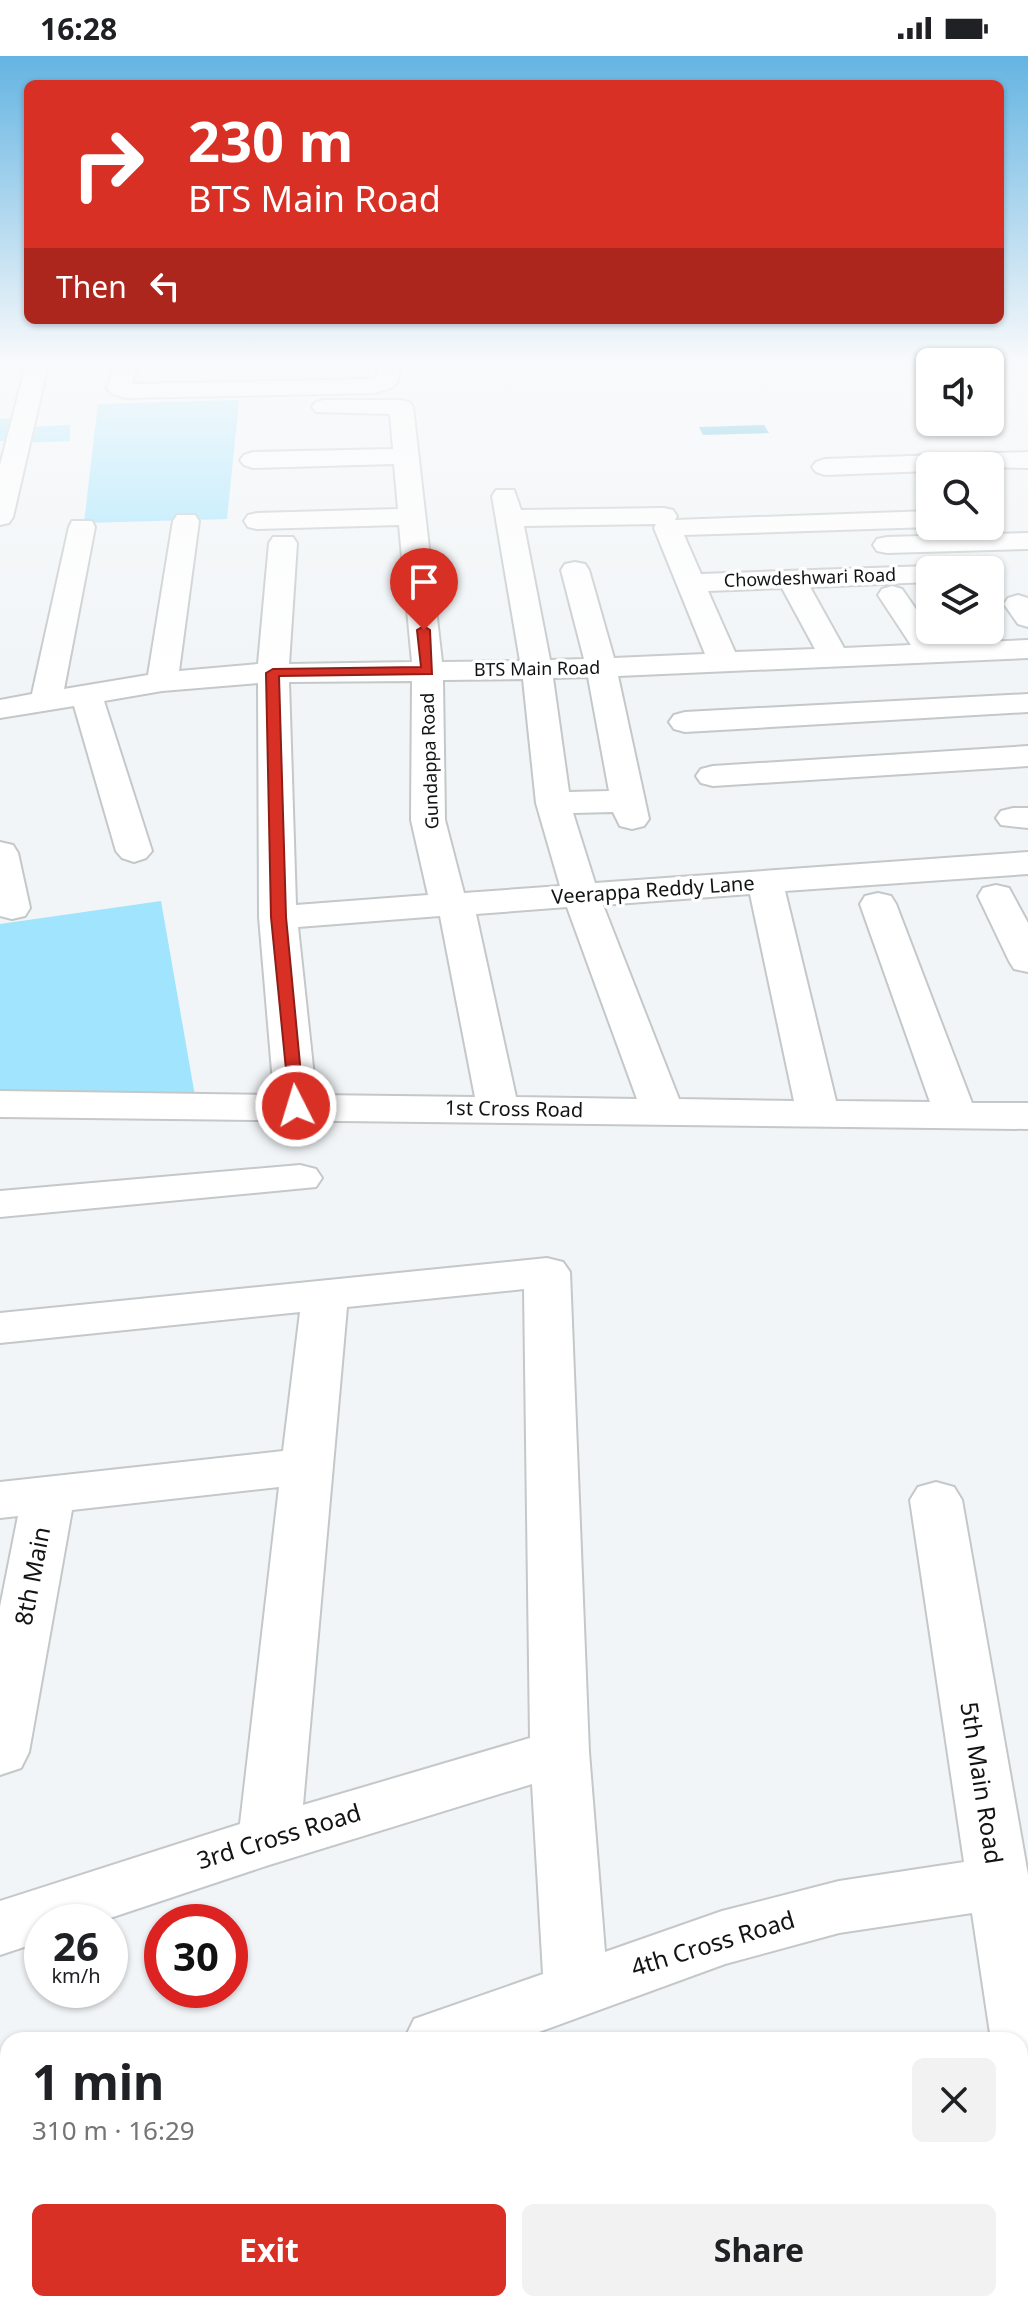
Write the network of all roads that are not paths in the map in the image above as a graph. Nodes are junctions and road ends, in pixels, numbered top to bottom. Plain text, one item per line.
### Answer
1 (11, 470) edge
2 (408, 470) edge
3 (379, 486) dead end
4 (409, 486) junction
5 (1028, 516) edge
6 (0, 517) edge
7 (412, 517) junction
8 (1004, 517) edge
9 (916, 519) edge
10 (186, 521) dead end
11 (257, 521) dead end
12 (671, 524) junction
13 (82, 527) dead end
14 (1028, 541) edge
15 (283, 543) dead end
16 (575, 570) dead end
17 (916, 575) edge
18 (791, 579) junction
19 (690, 583) junction
20 (892, 595) dead end
21 (931, 653) junction
22 (1027, 656) edge
23 (834, 657) junction
24 (724, 662) junction
25 (601, 667) junction
26 (537, 670) junction
27 (427, 671) junction
28 (273, 673) junction
29 (162, 682) junction
30 (678, 689) dead end
31 (86, 694) junction
32 (46, 701) junction
33 (1028, 703) edge
34 (0, 709) edge
35 (685, 722) dead end
36 (1028, 756) edge
37 (713, 776) dead end
38 (553, 803) junction
39 (134, 851) dead end
40 (0, 853) edge
41 (1028, 863) edge
42 (765, 882) junction
43 (581, 896) junction
44 (996, 896) dead end
45 (452, 904) junction
46 (878, 904) dead end
47 (12, 908) dead end
48 (278, 917) junction
49 (1028, 961) edge
50 (0, 1104) edge
51 (296, 1106) junction
52 (498, 1109) junction
53 (663, 1111) junction
54 (818, 1113) junction
55 (956, 1115) junction
56 (1028, 1116) edge
57 (300, 1178) dead end
58 (0, 1204) edge
59 (325, 1295) junction
60 (0, 1328) edge
61 (308, 1466) junction
62 (24, 1497) edge
63 (936, 1500) dead end
64 (0, 1752) edge
65 (560, 1752) junction
66 (269, 1840) junction
67 (997, 1883) junction
68 (0, 1928) edge
69 (576, 1989) junction
70 (459, 2032) edge
71 (1022, 2032) edge

1 - 6 street
2 - 4 street, Gundappa Road
3 - 4 street
4 - 7 street, Gundappa Road
5 - 8 street
7 - 11 street
7 - 27 street, Gundappa Road
9 - 12 street
10 - 29 street
12 - 14 street
12 - 19 street
12 - 26 street
13 - 32 street
15 - 28 street
16 - 25 street
17 - 18 street, Chowdeshwari Road
18 - 19 street, Chowdeshwari Road
18 - 23 street
19 - 24 street
20 - 21 street
21 - 22 street, BTS Main Road
21 - 23 street, BTS Main Road
22 - 30 street
23 - 24 street, BTS Main Road
24 - 25 street, BTS Main Road
25 - 26 street, BTS Main Road
25 - 38 street
26 - 27 street, BTS Main Road
26 - 38 street
27 - 28 street, BTS Main Road
27 - 45 street, Gundappa Road
28 - 29 street, BTS Main Road
28 - 48 street
29 - 31 street, BTS Main Road
31 - 32 street, BTS Main Road
31 - 39 street
32 - 34 street, BTS Main Road
33 - 35 street
36 - 37 street
38 - 43 street
40 - 47 street
41 - 42 street, Veerappa Reddy Lane
42 - 43 street, Veerappa Reddy Lane
42 - 54 street
43 - 45 street, Veerappa Reddy Lane
43 - 53 street
44 - 49 street
45 - 48 street, Veerappa Reddy Lane
45 - 52 street, Gundappa Road
46 - 55 street
48 - 51 street
50 - 51 street, 1st Cross Road
51 - 52 street, 1st Cross Road
52 - 53 street, 1st Cross Road
53 - 54 street, 1st Cross Road
54 - 55 street, 1st Cross Road
55 - 56 street, 1st Cross Road
57 - 58 street
59 - 60 street
59 - 61 street
59 - 65 street
61 - 62 street
61 - 66 street
62 - 64 street, 8th Main
63 - 67 street, 5th Main Road
65 - 66 street, 3rd Cross Road
65 - 69 street
66 - 68 street, 3rd Cross Road
67 - 69 street, 4th Cross Road
67 - 71 street, 5th Main Road
69 - 70 street, 4th Cross Road

